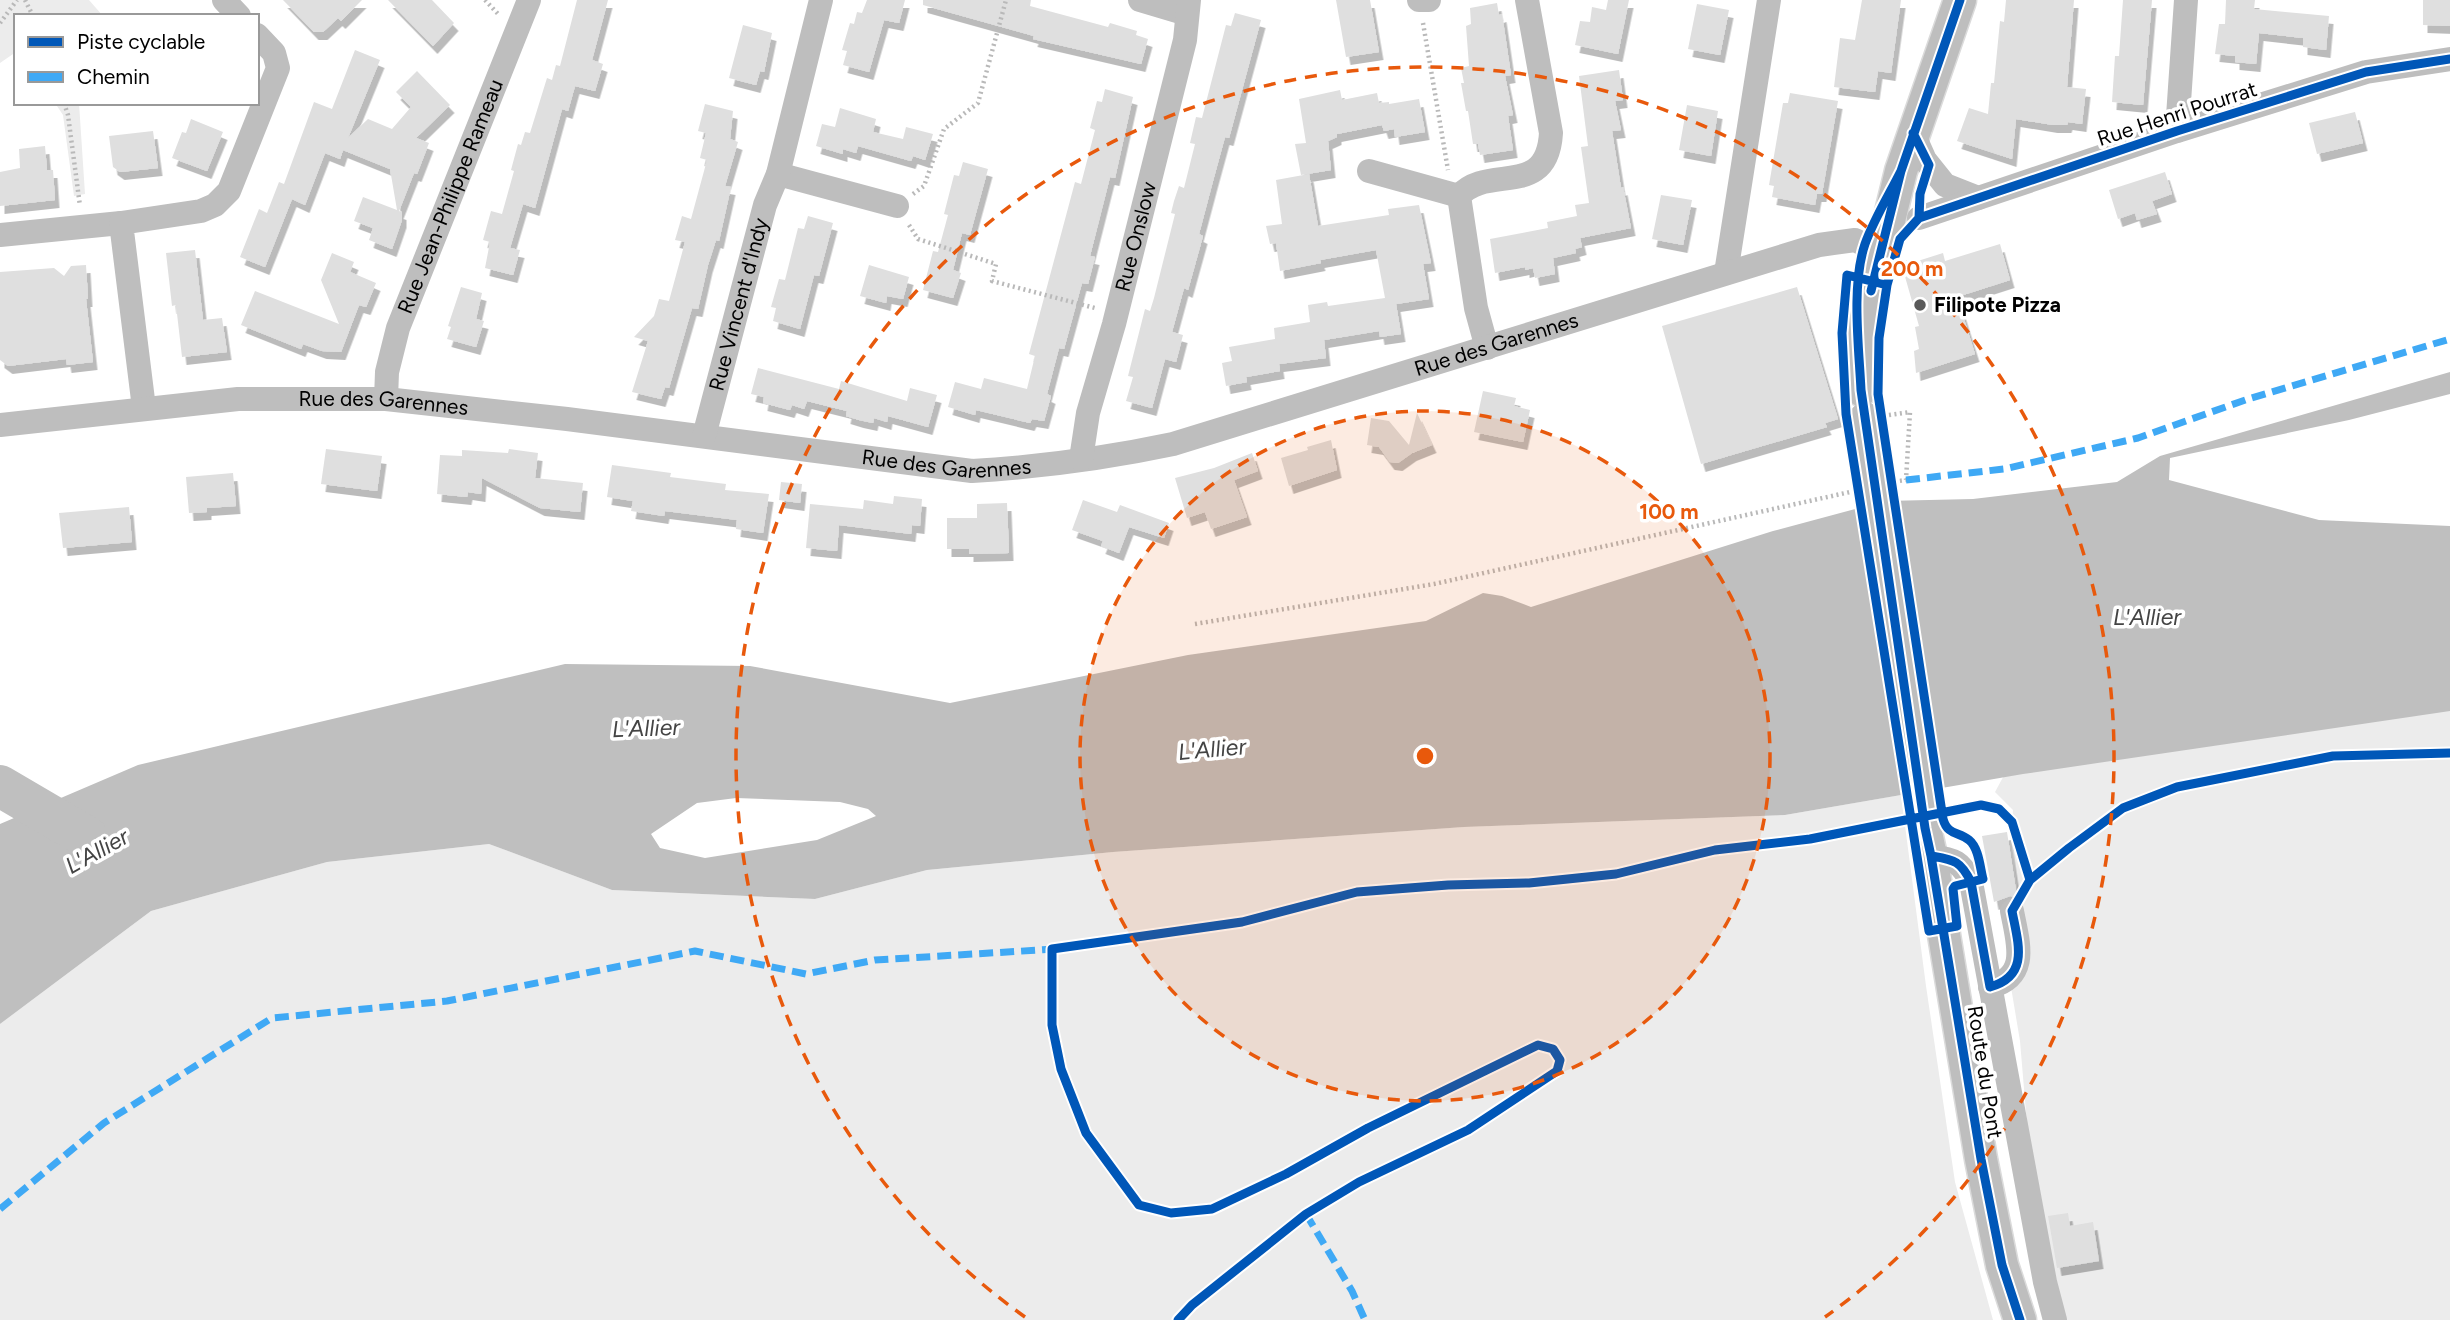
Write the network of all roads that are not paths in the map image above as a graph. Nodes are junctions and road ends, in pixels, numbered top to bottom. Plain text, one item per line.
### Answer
1 (224, 0) edge
2 (528, 0) edge
3 (821, 0) edge
4 (1140, 0) edge
5 (1527, 0) edge
6 (1769, 0) edge
7 (1960, 0) edge
8 (2186, 0) edge
9 (1188, 7) edge
10 (237, 14) edge
11 (259, 37) edge
12 (2450, 59) edge
13 (2177, 131) junction
14 (1913, 133) junction
15 (1369, 171) dead end
16 (1900, 171) junction
17 (778, 173) junction
18 (1455, 195) junction
19 (1978, 198) junction
20 (897, 206) road end
21 (1919, 218) dead end
22 (121, 223) junction
23 (0, 235) edge
24 (1865, 245) junction
25 (1726, 273) junction
26 (1487, 348) junction
27 (1861, 390) junction
28 (386, 399) junction
29 (144, 408) junction
30 (0, 425) edge
31 (704, 436) junction
32 (1081, 459) junction
33 (1928, 842) junction
34 (2012, 911) dead end
35 (1990, 987) junction
36 (2020, 1320) edge
37 (2055, 1320) edge

1 - 10 street
2 - 28 street, Rue Jean-Philippe Rameau
3 - 17 street, Rue Vincent d'Indy
4 - 9 street, Rue Onslow
5 - 18 street
6 - 25 street
7 - 14 main road
8 - 13 street
9 - 32 street, Rue Onslow
11 - 22 street
12 - 13 street, Rue Henri Pourrat
13 - 19 street, Rue Henri Pourrat
14 - 16 main road
14 - 19 street
15 - 18 street
16 - 24 main road
16 - 27 main road
17 - 20 street
17 - 31 street, Rue Vincent d'Indy
18 - 26 street
19 - 21 street, Rue Henri Pourrat
22 - 23 street
22 - 29 street
24 - 25 street, Rue des Garennes
24 - 27 main road
25 - 26 street, Rue des Garennes
26 - 32 street, Rue des Garennes
27 - 33 main road, Route du Pont, bridge
28 - 29 street, Rue des Garennes
28 - 31 street, Rue des Garennes
29 - 30 street, Rue des Garennes
31 - 32 street, Rue des Garennes
33 - 35 street
33 - 36 main road, Route du Pont
34 - 35 street
35 - 37 street

